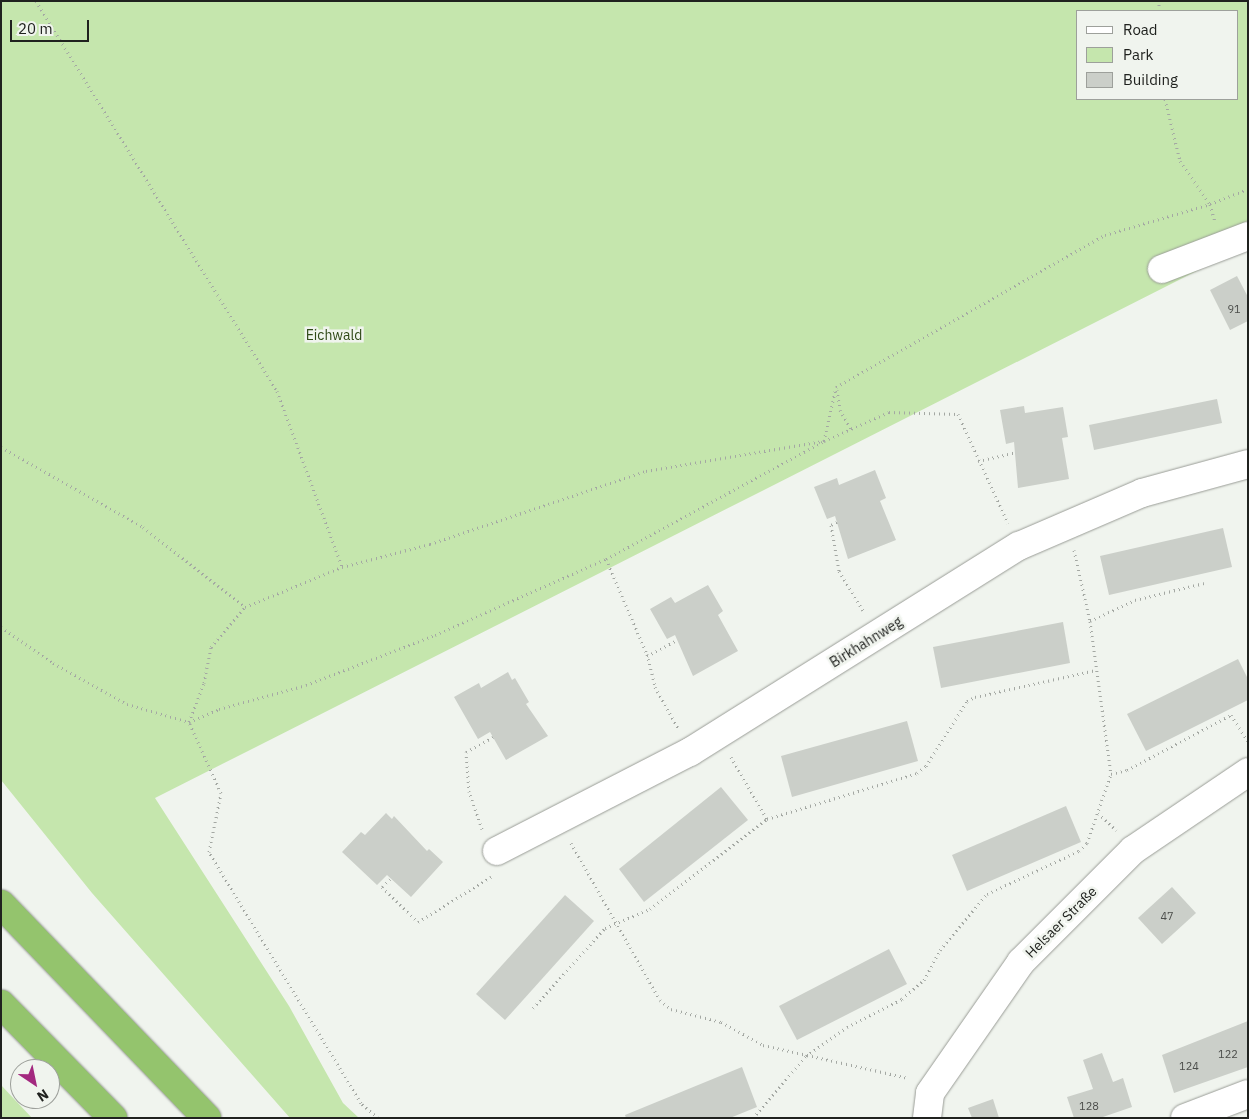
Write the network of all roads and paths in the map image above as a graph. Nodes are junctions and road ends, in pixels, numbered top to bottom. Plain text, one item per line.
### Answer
1 (36, 1) edge
2 (1165, 100) edge
3 (1248, 189) edge
4 (1210, 204) junction
5 (1236, 240) edge
6 (1162, 269) dead end
7 (836, 387) junction
8 (852, 431) junction
9 (824, 441) junction
10 (1, 447) edge
11 (1016, 452) dead end
12 (978, 461) junction
13 (1248, 464) edge
14 (837, 522) dead end
15 (1069, 525) junction
16 (1019, 546) junction
17 (606, 559) junction
18 (342, 567) junction
19 (1204, 583) dead end
20 (858, 603) dead end
21 (245, 607) junction
22 (1090, 621) junction
23 (1, 627) edge
24 (677, 640) dead end
25 (648, 656) junction
26 (1096, 670) junction
27 (189, 722) junction
28 (675, 723) dead end
29 (718, 734) junction
30 (493, 737) dead end
31 (1248, 741) edge
32 (1248, 772) edge
33 (1111, 774) junction
34 (1098, 813) junction
35 (767, 819) junction
36 (560, 821) junction
37 (480, 828) dead end
38 (1122, 835) dead end
39 (497, 851) joint
40 (390, 879) dead end
41 (1, 904) edge
42 (615, 922) junction
43 (1, 1004) edge
44 (533, 1008) dead end
45 (806, 1056) junction
46 (936, 1084) junction
47 (1248, 1094) edge
48 (113, 1118) edge
49 (207, 1118) edge
50 (378, 1118) edge
51 (753, 1118) edge
52 (927, 1118) edge
53 (1185, 1118) edge

1 - 18 path
2 - 4 path
3 - 4 path
4 - 5 path
4 - 7 path
5 - 6 street
7 - 8 path
7 - 9 path
8 - 9 path
8 - 12 path
9 - 17 path
9 - 18 path
10 - 21 path
11 - 12 path
12 - 16 path
13 - 15 street, Birkhahnweg
14 - 20 path
15 - 16 street, Birkhahnweg
15 - 22 path
16 - 29 street, Birkhahnweg
17 - 25 path
17 - 27 path
18 - 21 path
19 - 22 path
21 - 27 path
22 - 26 path
23 - 27 path
24 - 25 path
25 - 28 path
26 - 33 path
26 - 35 path
27 - 50 path
29 - 35 path
29 - 36 street, Birkhahnweg
30 - 37 path
31 - 33 path
32 - 46 street, Helsaer Straße
33 - 34 path
34 - 38 path
34 - 45 path
35 - 42 path
36 - 39 street, Birkhahnweg
36 - 42 path
39 - 40 path
41 - 49 highway
42 - 44 path
42 - 45 path
43 - 48 highway
45 - 46 path
45 - 51 path
46 - 52 street, Helsaer Straße
47 - 53 street

